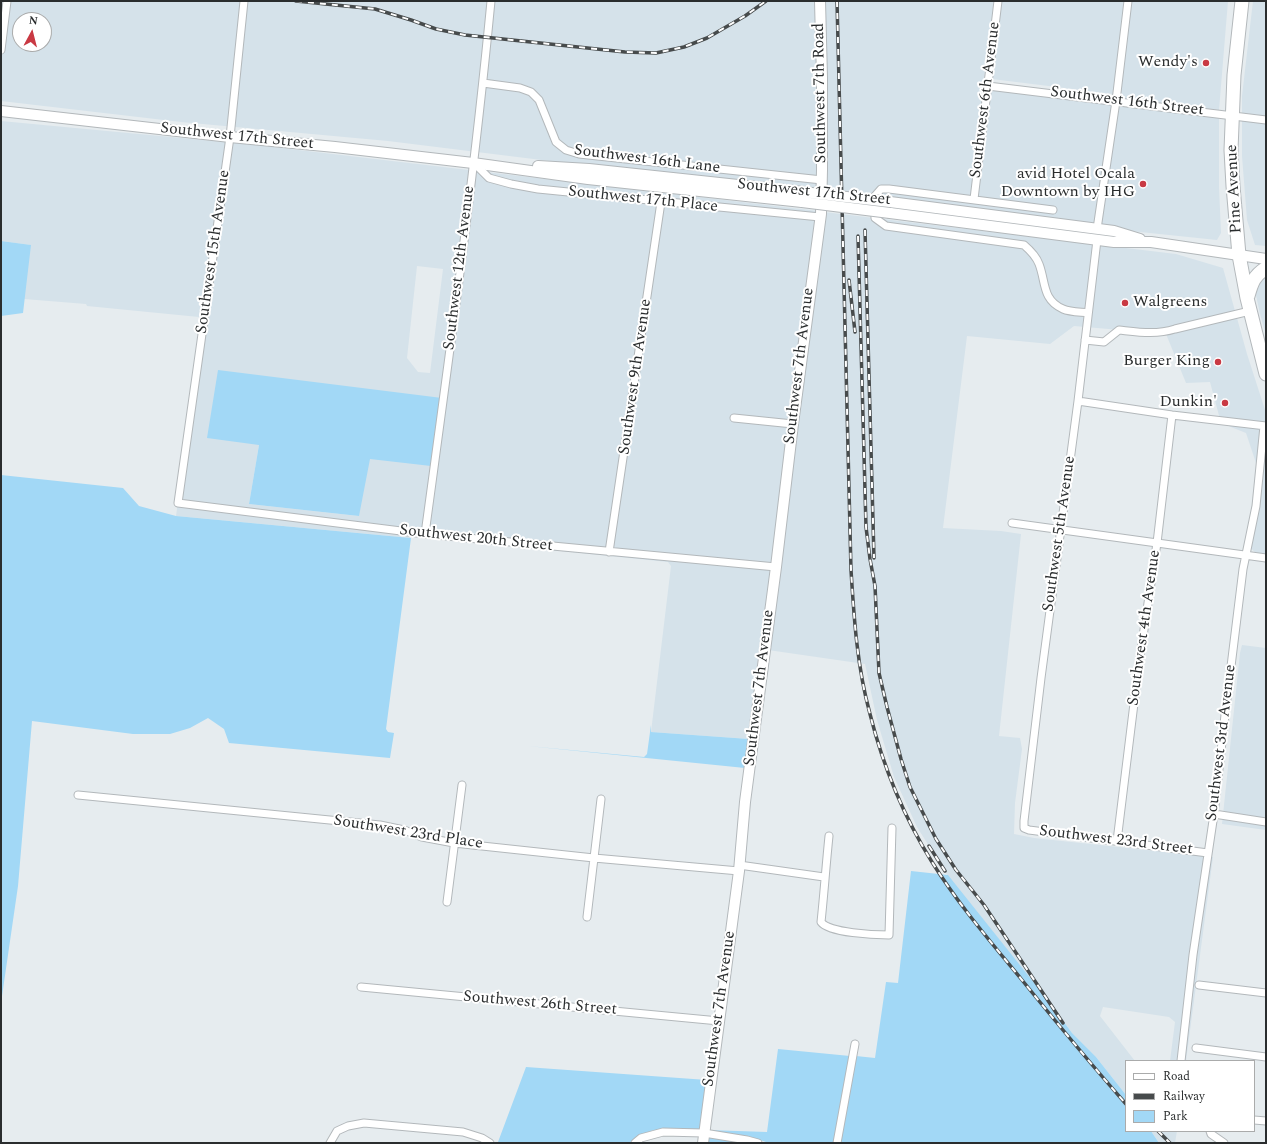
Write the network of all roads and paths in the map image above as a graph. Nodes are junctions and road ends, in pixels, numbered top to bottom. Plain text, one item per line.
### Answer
1 (7, 1) edge
2 (244, 1) edge
3 (491, 1) edge
4 (820, 1) edge
5 (998, 1) edge
6 (1128, 1) edge
7 (1242, 1) edge
8 (1, 50) edge
9 (483, 83) junction
10 (988, 86) junction
11 (1116, 101) junction
12 (1, 111) edge
13 (1232, 115) junction
14 (1266, 120) edge
15 (230, 137) junction
16 (473, 162) junction
17 (822, 180) junction
18 (974, 200) junction
19 (661, 202) junction
20 (1053, 210) dead end
21 (820, 218) junction
22 (1097, 229) junction
23 (818, 233) joint
24 (1097, 240) junction
25 (1151, 242) junction
26 (1239, 255) junction
27 (1266, 259) edge
28 (1266, 268) edge
29 (1247, 298) junction
30 (1250, 311) junction
31 (1088, 313) junction
32 (1085, 340) junction
33 (1266, 374) edge
34 (1078, 402) junction
35 (1172, 415) junction
36 (734, 418) dead end
37 (792, 424) junction
38 (1265, 426) edge
39 (178, 503) joint
40 (1012, 524) dead end
41 (1061, 530) junction
42 (425, 534) junction
43 (1157, 543) junction
44 (609, 552) junction
45 (1246, 556) junction
46 (1266, 558) edge
47 (776, 567) junction
48 (462, 785) dead end
49 (78, 795) dead end
50 (601, 798) dead end
51 (1214, 814) junction
52 (1266, 822) edge
53 (892, 828) dead end
54 (1024, 828) joint
55 (829, 836) dead end
56 (1117, 841) junction
57 (454, 843) junction
58 (1208, 853) junction
59 (594, 858) junction
60 (739, 868) junction
61 (824, 877) junction
62 (447, 902) dead end
63 (587, 917) dead end
64 (1198, 985) dead end
65 (361, 987) dead end
66 (1266, 993) edge
67 (719, 1021) junction
68 (855, 1044) dead end
69 (1196, 1048) dead end
70 (1266, 1057) edge
71 (1181, 1060) edge
72 (1255, 1120) edge
73 (1266, 1121) edge
74 (1210, 1132) edge
75 (703, 1138) edge
76 (330, 1143) edge
77 (490, 1143) edge
78 (635, 1143) edge
79 (758, 1143) edge
80 (837, 1143) edge
81 (1224, 1143) edge

1 - 8 street
2 - 15 street, Southwest 15th Avenue
3 - 9 street, Southwest 12th Avenue
4 - 17 main road, Southwest 7th Road
5 - 10 street, Southwest 6th Avenue
6 - 11 street
7 - 13 highway, Pine Avenue
9 - 16 street, Southwest 12th Avenue
9 - 17 street, Southwest 16th Lane
10 - 11 street, Southwest 16th Street
10 - 18 street, Southwest 6th Avenue
11 - 13 street, Southwest 16th Street
11 - 22 street
12 - 15 main road, Southwest 17th Street
13 - 14 street, Southwest 16th Street
13 - 26 highway, Pine Avenue
15 - 16 main road, Southwest 17th Street
15 - 39 street, Southwest 15th Avenue
16 - 19 street, Southwest 17th Place
16 - 22 main road, Southwest 17th Street, bridge
16 - 24 main road, Southwest 17th Street, bridge
16 - 42 street, Southwest 12th Avenue
17 - 21 main road, Southwest 7th Road
18 - 20 street
18 - 31 street
19 - 21 street, Southwest 17th Place
19 - 44 street, Southwest 9th Avenue
21 - 23 main road, Southwest 7th Road
22 - 25 main road, Southwest 17th Street
23 - 37 main road, Southwest 7th Avenue
24 - 25 main road, Southwest 17th Street
24 - 31 street, Southwest 5th Avenue
25 - 26 main road, Southwest 17th Street
26 - 27 main road, Southwest 17th Street
26 - 29 highway, Pine Avenue
28 - 29 highway
29 - 30 highway, Pine Avenue
30 - 32 street
30 - 33 highway, Pine Avenue
31 - 32 street, Southwest 5th Avenue
32 - 34 street, Southwest 5th Avenue
34 - 35 street
34 - 41 street, Southwest 5th Avenue
35 - 38 street
35 - 43 street, Southwest 4th Avenue
36 - 37 street
37 - 47 main road, Southwest 7th Avenue
38 - 45 street, Southwest 3rd Avenue
39 - 42 street, Southwest 20th Street
40 - 41 street
41 - 43 street
41 - 54 street, Southwest 5th Avenue
42 - 44 street, Southwest 20th Street
43 - 45 street
43 - 56 street, Southwest 4th Avenue
44 - 47 street, Southwest 20th Street
45 - 46 street
45 - 51 street, Southwest 3rd Avenue
47 - 60 main road, Southwest 7th Avenue
48 - 57 street
49 - 57 street, Southwest 23rd Place
50 - 59 street
51 - 52 street
51 - 58 street, Southwest 3rd Avenue
53 - 61 street
54 - 56 street, Southwest 23rd Street
55 - 61 street
56 - 58 street, Southwest 23rd Street
57 - 59 street, Southwest 23rd Place
57 - 62 street
58 - 71 street, Southwest 3rd Avenue
59 - 60 street, Southwest 23rd Place
59 - 63 street
60 - 61 street, Southwest 23rd Place
60 - 67 main road, Southwest 7th Avenue
64 - 66 street
65 - 67 street, Southwest 26th Street
67 - 75 main road, Southwest 7th Avenue
68 - 80 street
69 - 70 street
72 - 73 street
74 - 81 street
75 - 78 street
75 - 79 street
76 - 77 street

